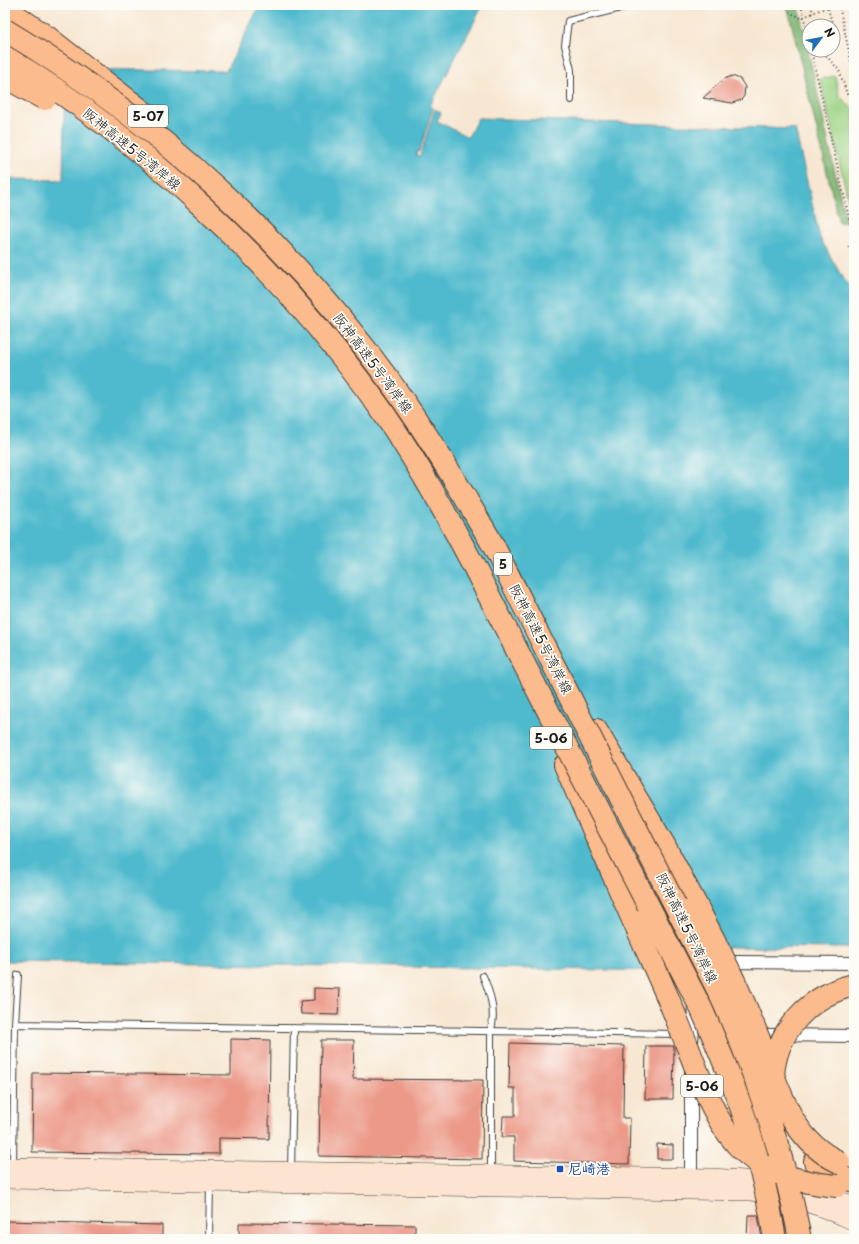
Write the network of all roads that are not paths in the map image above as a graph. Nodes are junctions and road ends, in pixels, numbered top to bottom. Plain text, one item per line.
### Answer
1 (633, 5) edge
2 (611, 7) edge
3 (5, 8) edge
4 (5, 30) edge
5 (5, 57) edge
6 (5, 77) edge
7 (50, 79) dead end
8 (572, 100) dead end
9 (186, 193) junction
10 (274, 243) junction
11 (469, 557) junction
12 (542, 642) junction
13 (854, 963) edge
14 (18, 975) dead end
15 (483, 976) dead end
16 (854, 985) edge
17 (854, 1000) edge
18 (15, 1024) junction
19 (294, 1028) junction
20 (491, 1030) junction
21 (692, 1034) junction
22 (854, 1036) edge
23 (5, 1087) edge
24 (14, 1087) junction
25 (817, 1156) junction
26 (854, 1166) edge
27 (9, 1173) edge
28 (290, 1177) junction
29 (491, 1180) junction
30 (854, 1181) edge
31 (210, 1183) junction
32 (691, 1184) junction
33 (854, 1186) edge
34 (854, 1205) edge
35 (854, 1222) edge
36 (209, 1239) edge
37 (775, 1239) edge
38 (800, 1239) edge

1 - 2 lane
2 - 8 lane
3 - 10 highway, 5-07, bridge
4 - 10 highway, 阪神高速5号湾岸線 / 5, bridge
5 - 9 highway, 阪神高速5号湾岸線 / 5, bridge
6 - 7 street
6 - 9 highway, bridge
9 - 11 highway, 阪神高速5号湾岸線 / 5, bridge
10 - 12 highway, 阪神高速5号湾岸線 / 5, bridge
11 - 33 highway, 5-06, bridge
11 - 37 highway, 阪神高速5号湾岸線 / 5, bridge
12 - 26 highway, 5-06, bridge
12 - 38 highway, 阪神高速5号湾岸線 / 5, bridge
13 - 21 street
14 - 18 lane
15 - 20 lane
16 - 25 highway, 5-06, bridge
17 - 25 highway, 5-06, bridge
18 - 19 lane
18 - 24 lane
19 - 20 lane
19 - 28 lane
20 - 21 lane
20 - 29 lane
21 - 22 street
21 - 32 street
23 - 24 lane
24 - 27 lane
25 - 26 highway, 5-06
25 - 30 highway, 5-06
27 - 28 street
27 - 31 street
28 - 29 street
28 - 31 street
29 - 32 street
31 - 36 lane
32 - 34 street
32 - 35 street

